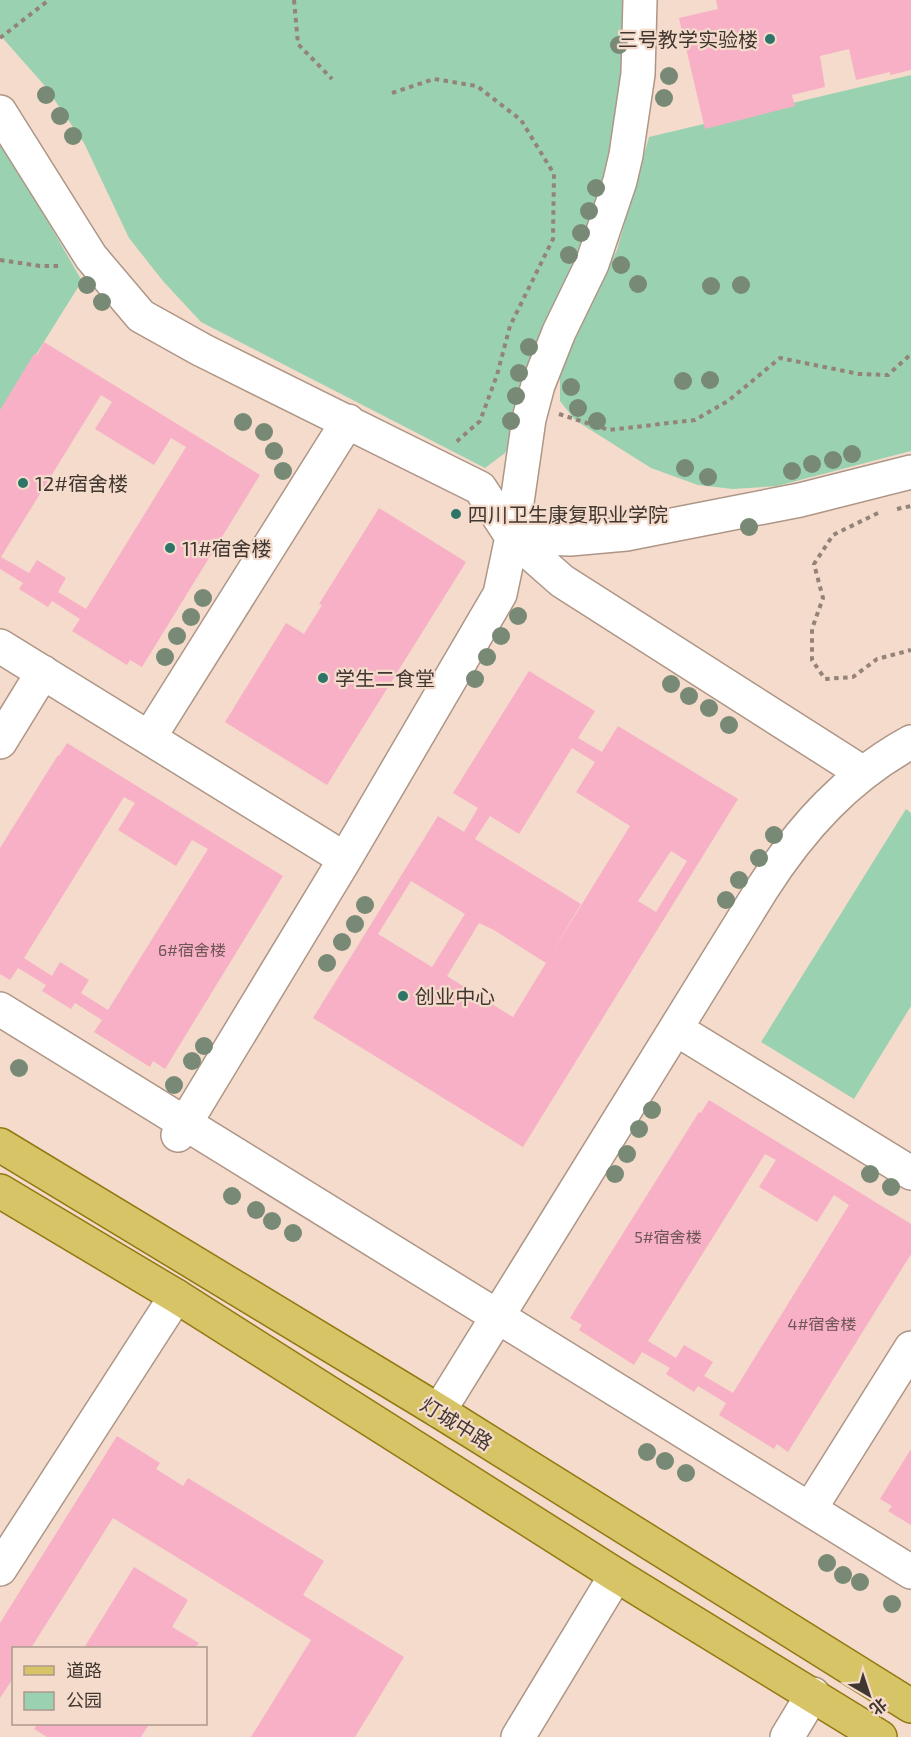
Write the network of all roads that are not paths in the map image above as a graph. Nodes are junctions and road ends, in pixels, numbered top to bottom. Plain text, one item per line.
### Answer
1 (640, 0) edge
2 (0, 112) edge
3 (348, 421) junction
4 (911, 472) edge
5 (512, 537) junction
6 (0, 646) edge
7 (44, 672) junction
8 (150, 738) junction
9 (0, 742) edge
10 (911, 742) edge
11 (863, 773) junction
12 (345, 859) junction
13 (0, 1009) edge
14 (676, 1029) junction
15 (182, 1129) junction
16 (0, 1145) edge
17 (911, 1173) edge
18 (0, 1191) edge
19 (176, 1296) junction
20 (498, 1317) junction
21 (911, 1348) edge
22 (439, 1411) junction
23 (810, 1509) junction
24 (0, 1569) edge
25 (911, 1572) edge
26 (616, 1575) junction
27 (813, 1694) junction
28 (911, 1706) edge
29 (518, 1737) edge
30 (787, 1737) edge
31 (880, 1737) edge

1 - 5 street
2 - 3 street
3 - 5 street
3 - 8 street
4 - 5 street
5 - 11 street
5 - 12 street
6 - 7 street
7 - 8 street
7 - 9 street
8 - 12 street
10 - 11 street
11 - 14 street
12 - 15 street
13 - 15 street
14 - 17 street
14 - 20 street
15 - 20 street
16 - 22 main road, 灯城中路
18 - 19 main road
19 - 24 street
19 - 26 main road
20 - 22 street
20 - 23 street
21 - 23 street
22 - 28 main road, 灯城中路
23 - 25 street
26 - 27 main road
26 - 29 street
27 - 30 street
27 - 31 main road

